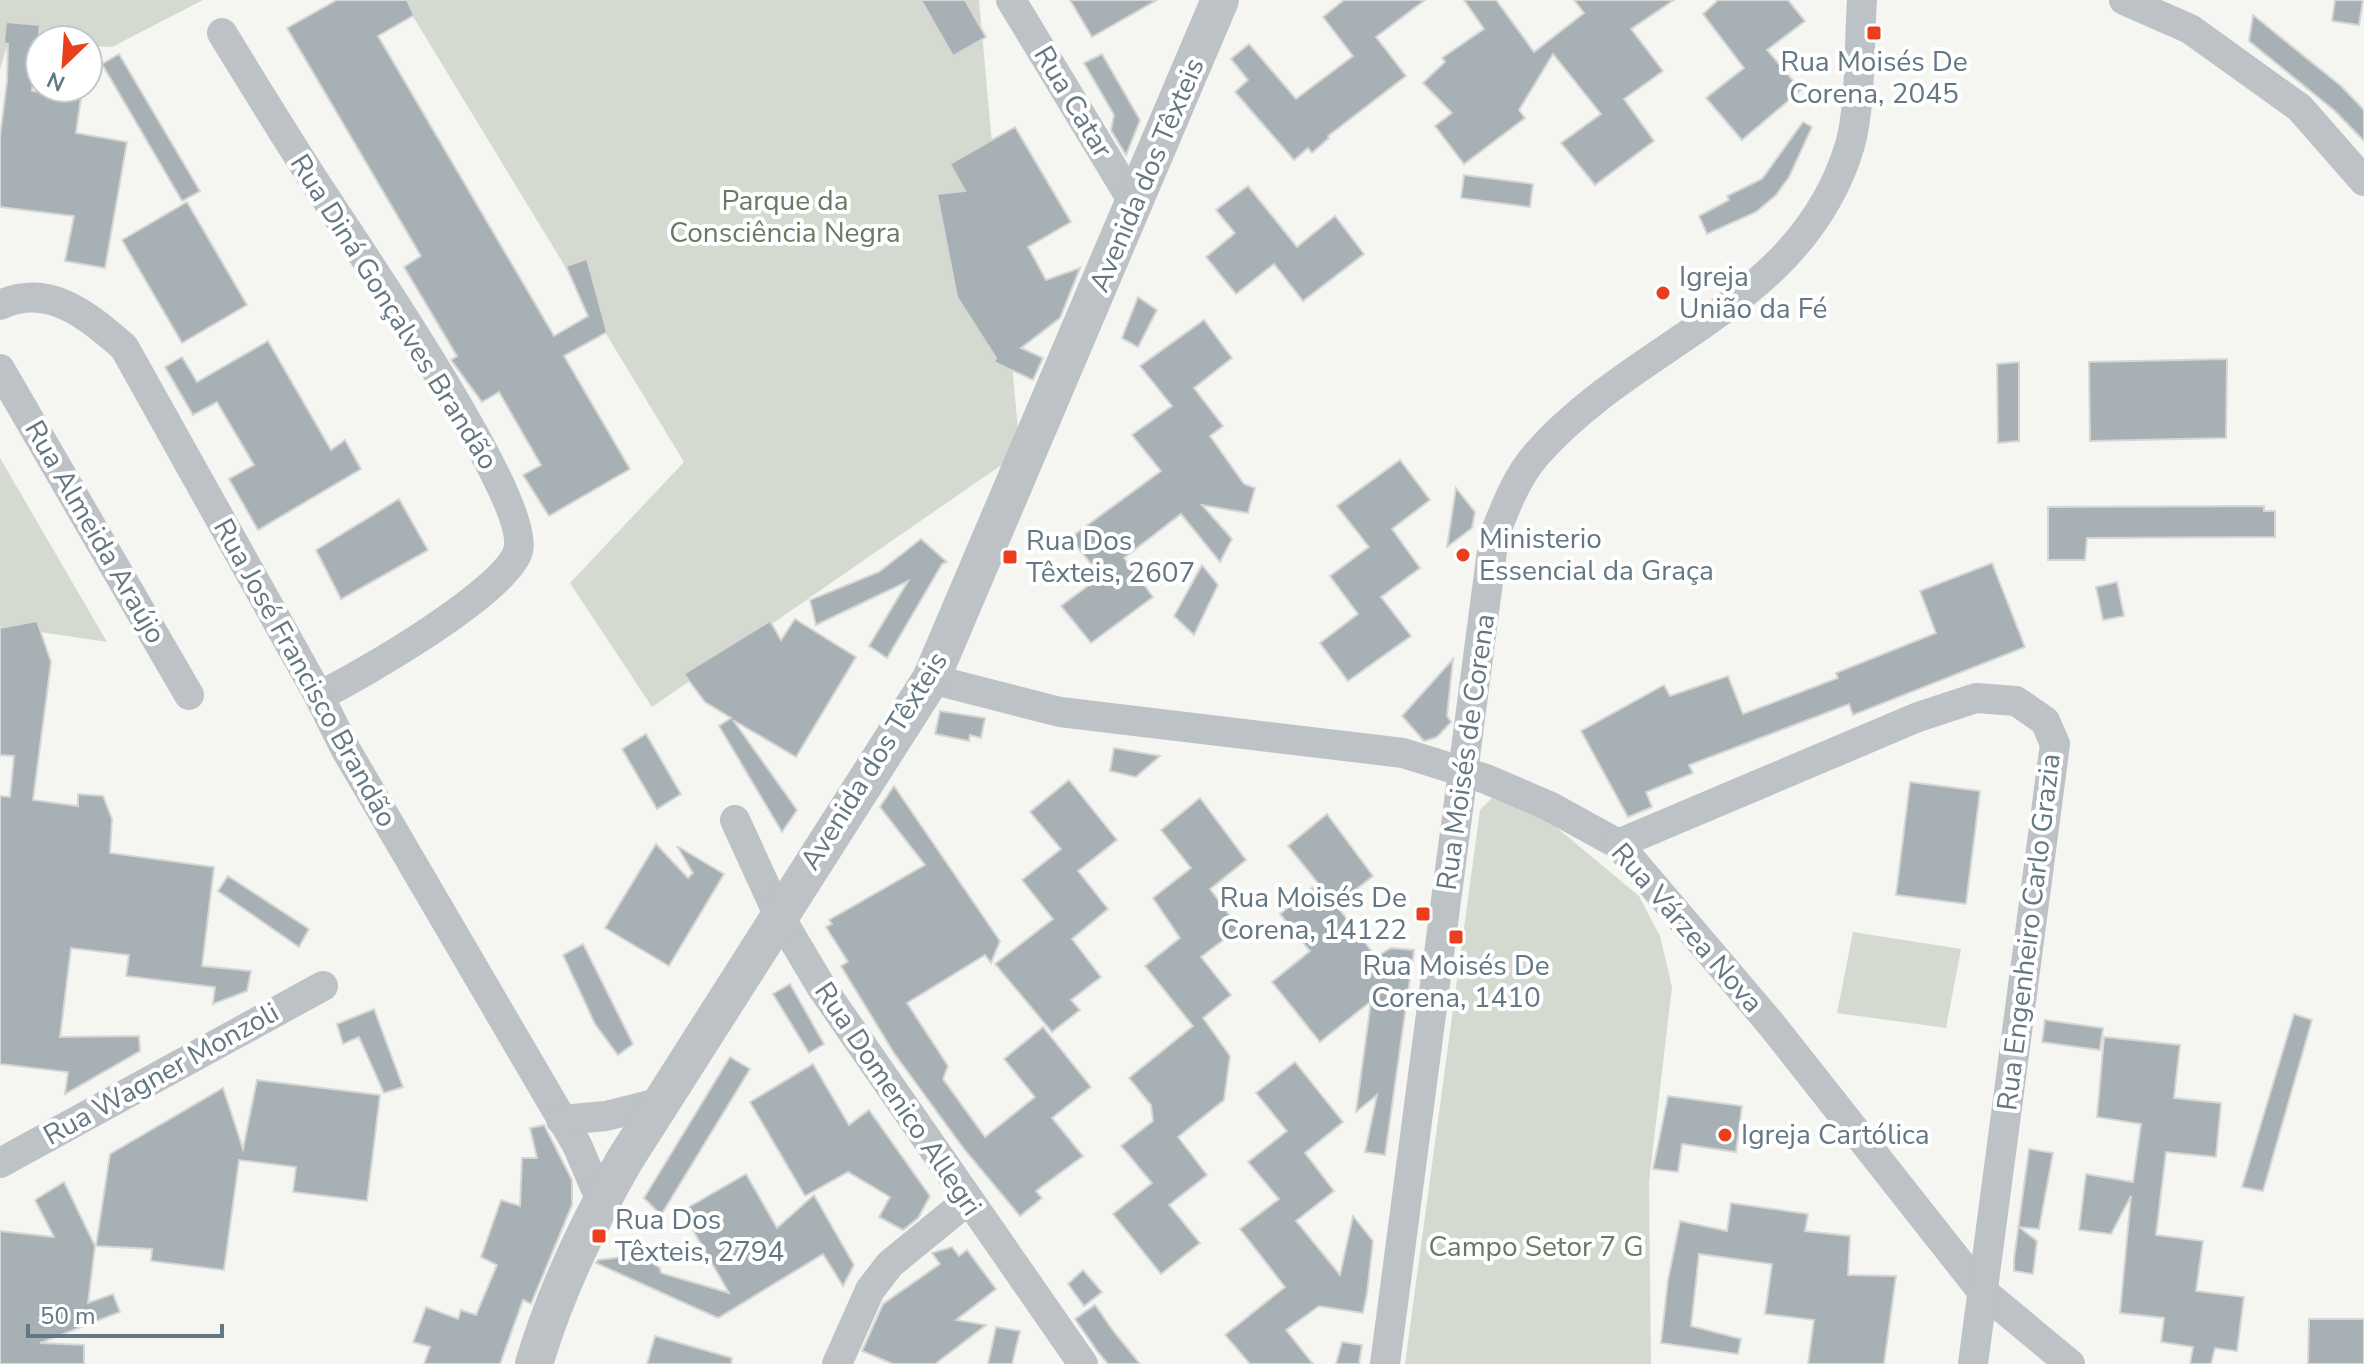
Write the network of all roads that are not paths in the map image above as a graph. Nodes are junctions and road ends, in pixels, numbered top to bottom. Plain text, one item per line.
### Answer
1 (1011, 0) edge
2 (1220, 0) edge
3 (1862, 0) edge
4 (2124, 0) edge
5 (222, 33) dead end
6 (2364, 181) edge
7 (1135, 205) junction
8 (0, 305) edge
9 (0, 369) edge
10 (931, 679) junction
11 (189, 695) dead end
12 (319, 696) junction
13 (1463, 770) junction
14 (735, 820) dead end
15 (1618, 844) junction
16 (778, 914) junction
17 (323, 986) dead end
18 (658, 1103) junction
19 (561, 1120) junction
20 (0, 1163) edge
21 (601, 1201) junction
22 (967, 1201) junction
23 (1981, 1290) junction
24 (534, 1364) edge
25 (837, 1364) edge
26 (1083, 1364) edge
27 (1385, 1364) edge
28 (1973, 1364) edge
29 (2070, 1364) edge

1 - 7 street, Rua Catar
2 - 7 street, Avenida dos Têxteis
3 - 13 street, Rua Moisés de Corena
4 - 6 street
5 - 12 street, Rua Diná Gonçalves Brandão
7 - 10 street, Avenida dos Têxteis
8 - 12 street, Rua José Francisco Brandão
9 - 11 street, Rua Almeida Araújo
10 - 13 street, Rua Várzea Nova
10 - 16 street, Avenida dos Têxteis
12 - 19 street, Rua José Francisco Brandão
13 - 15 street, Rua Várzea Nova
13 - 27 street, Rua Moisés de Corena
14 - 16 street, Rua Domenico Allegri
15 - 23 street, Rua Várzea Nova
15 - 23 street, Rua Engenheiro Carlo Grazia
16 - 18 street, Avenida dos Têxteis
16 - 22 street, Rua Domenico Allegri
17 - 20 street, Rua Wagner Monzoli
18 - 19 street
18 - 21 street, Avenida dos Têxteis
19 - 21 street, Rua José Francisco Brandão
21 - 24 street, Avenida dos Têxteis
22 - 25 street
22 - 26 street, Rua Domenico Allegri
23 - 28 street, Rua Engenheiro Carlo Grazia
23 - 29 street, Rua Várzea Nova

